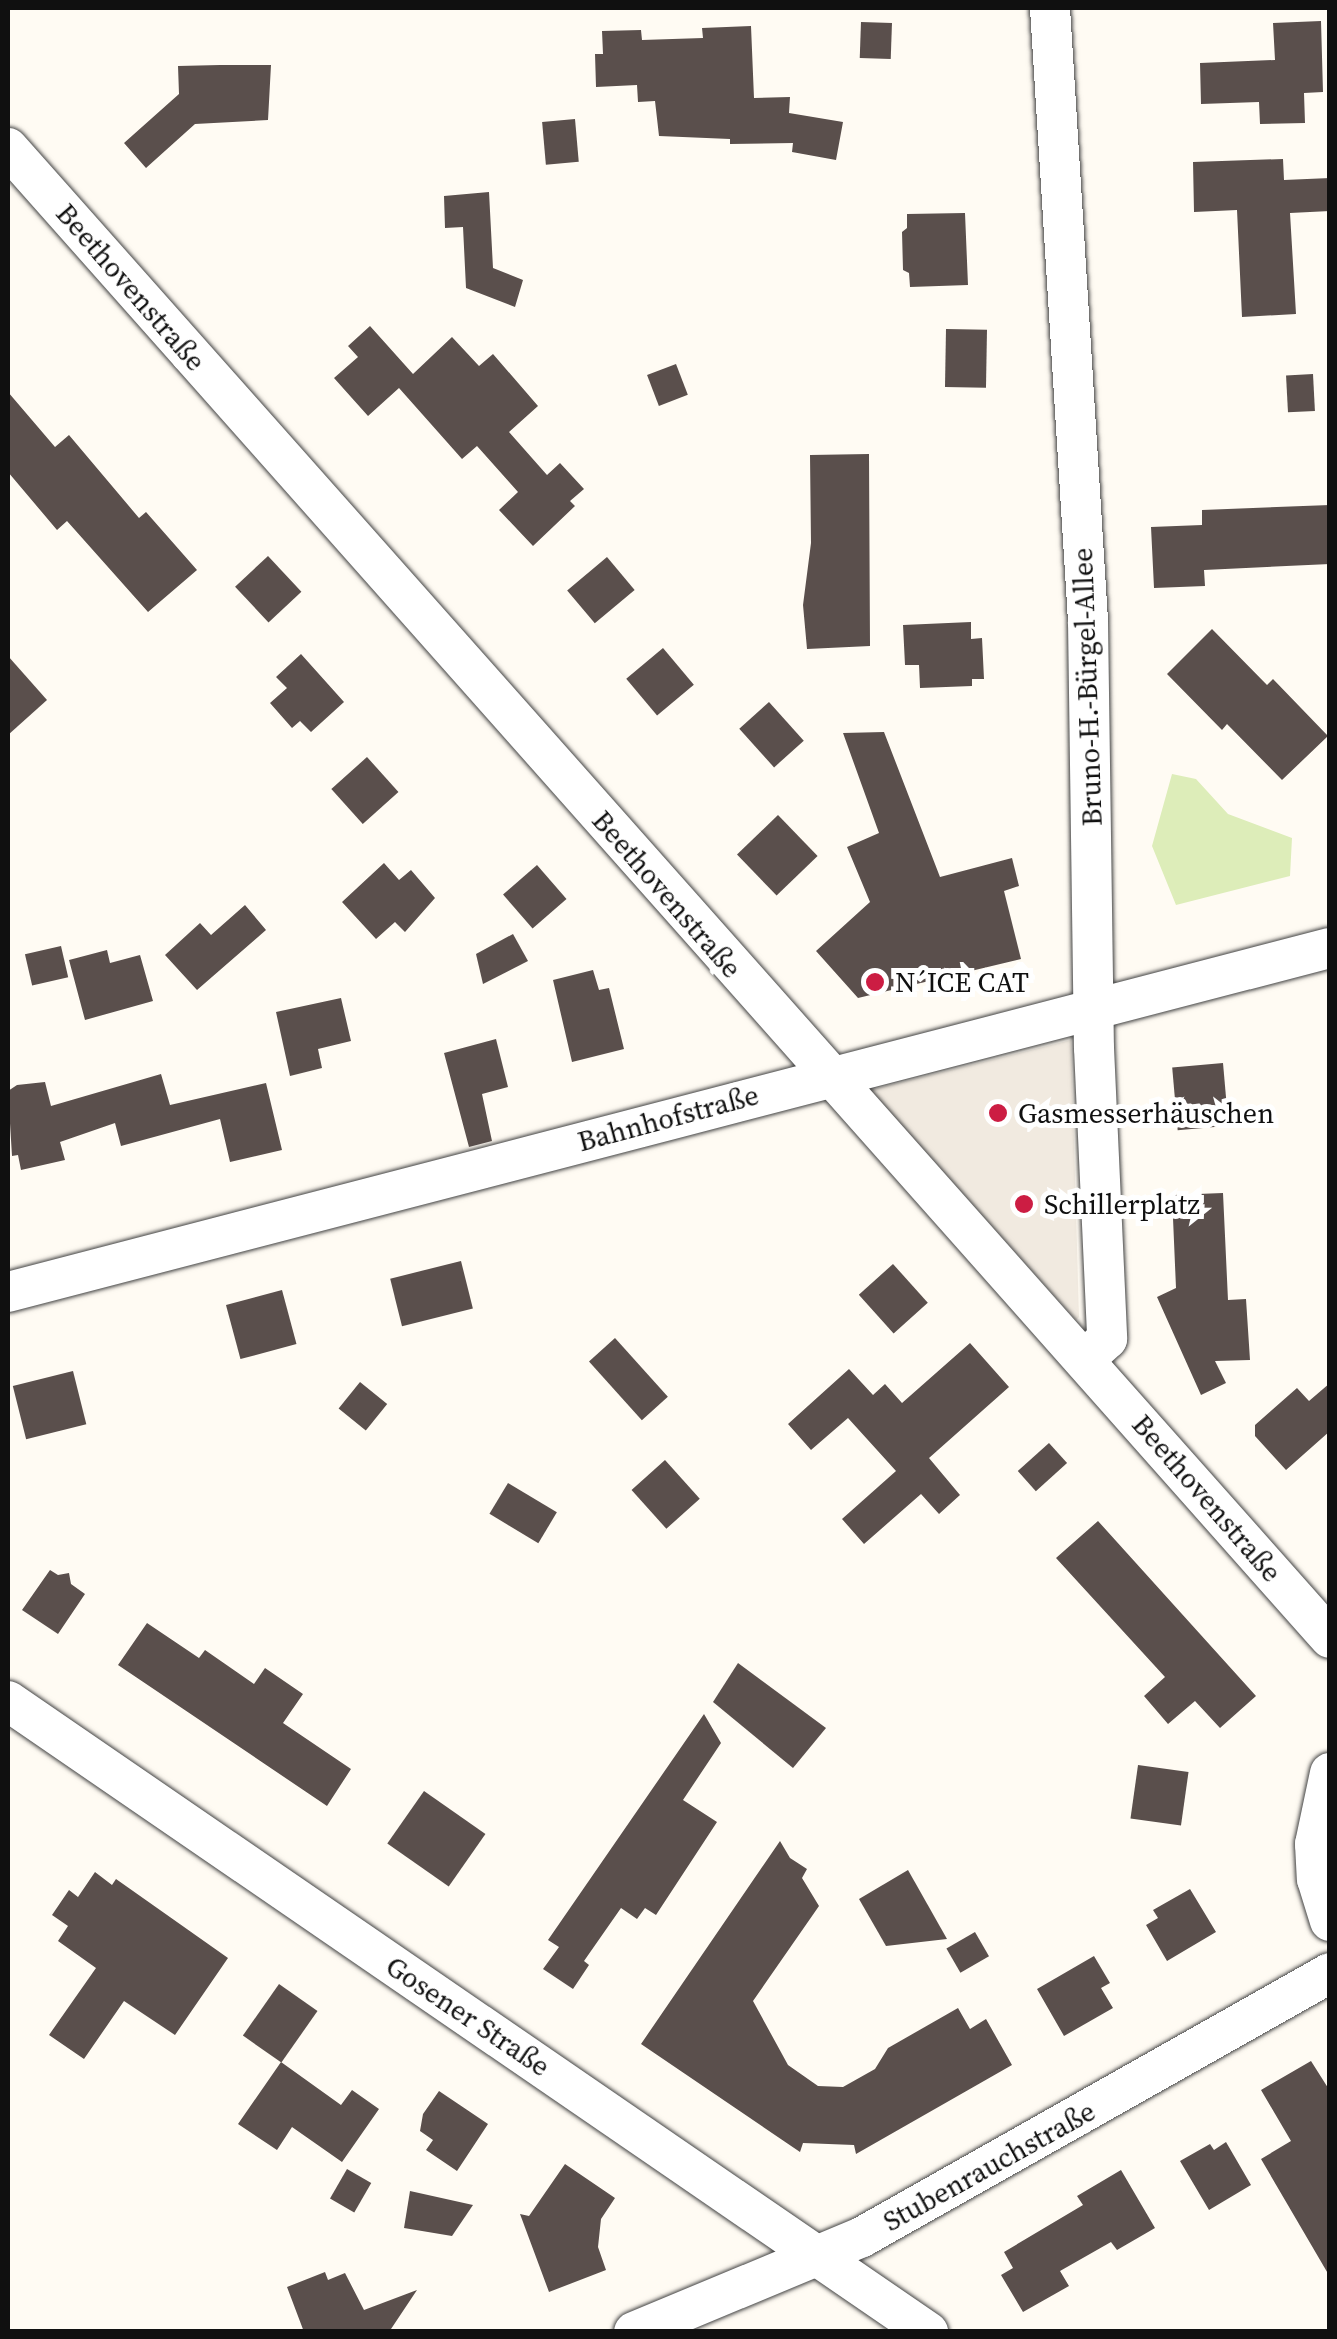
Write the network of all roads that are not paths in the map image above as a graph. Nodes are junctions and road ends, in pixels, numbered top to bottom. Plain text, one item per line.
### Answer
1 (1050, 8) edge
2 (8, 148) edge
3 (1330, 948) edge
4 (1095, 1010) junction
5 (828, 1076) junction
6 (8, 1292) edge
7 (1085, 1358) junction
8 (1330, 1638) edge
9 (8, 1701) edge
10 (1330, 1773) edge
11 (1330, 1921) edge
12 (1330, 1972) edge
13 (820, 2258) junction
14 (634, 2332) edge
15 (928, 2332) edge

1 - 4 street, Bruno-H.-Bürgel-Allee
2 - 5 street, Beethovenstraße
3 - 4 street, Bahnhofstraße
4 - 5 street, Bahnhofstraße
4 - 7 street, Bruno-H.-Bürgel-Allee
5 - 6 street, Bahnhofstraße
5 - 7 street, Beethovenstraße
7 - 8 street, Beethovenstraße
9 - 13 street, Gosener Straße
10 - 11 street
12 - 13 street, Stubenrauchstraße
13 - 14 street, Stubenrauchstraße
13 - 15 street, Gosener Straße

